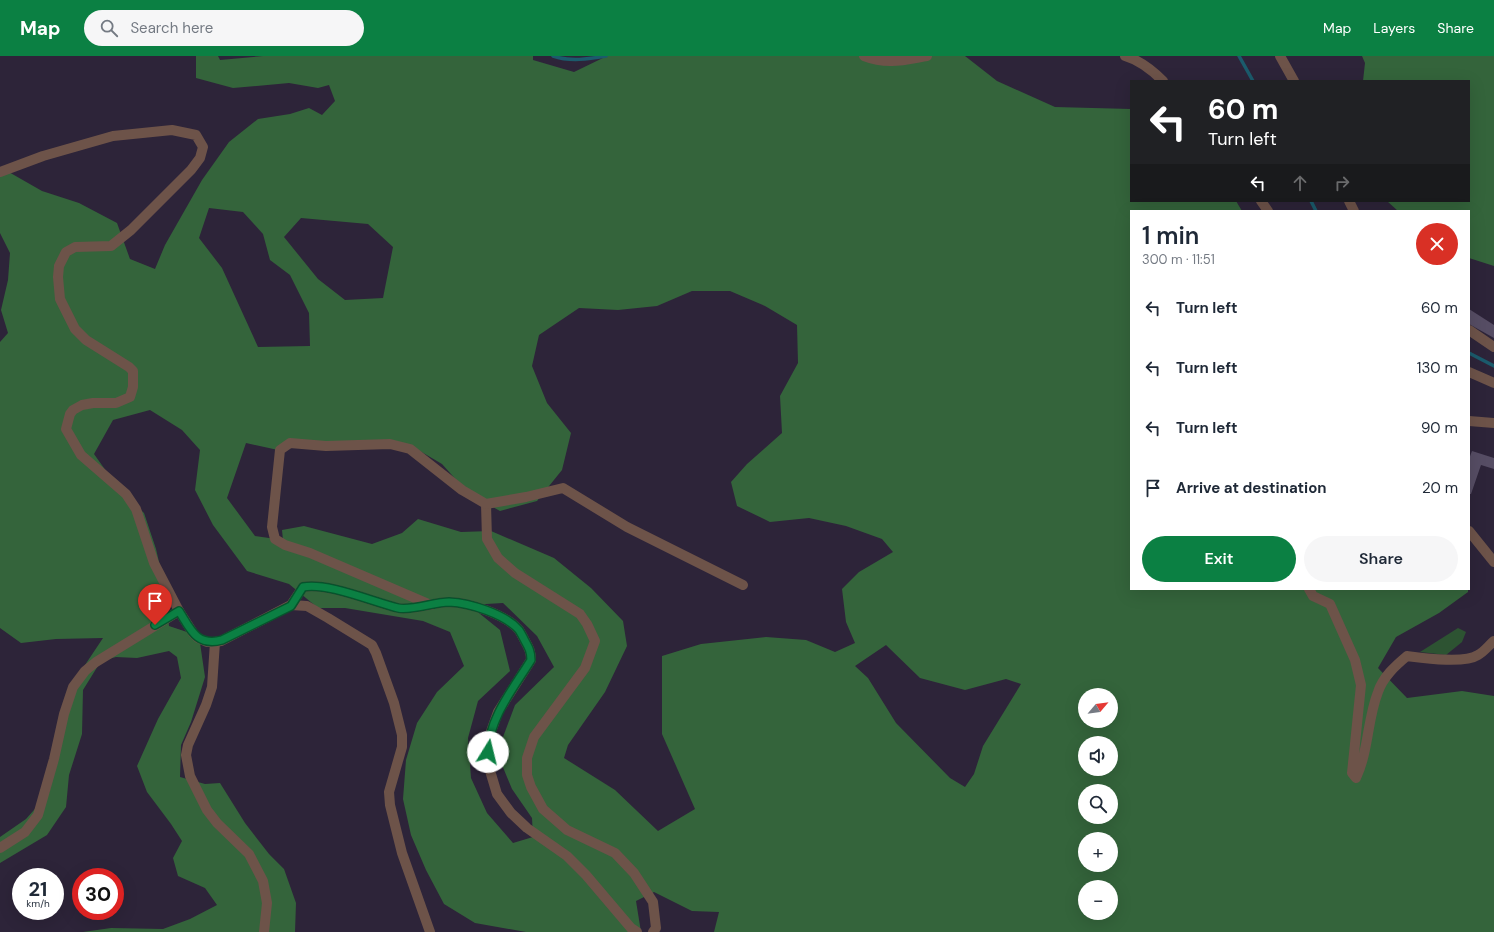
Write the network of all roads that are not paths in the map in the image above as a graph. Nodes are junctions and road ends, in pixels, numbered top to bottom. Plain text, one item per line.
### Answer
1 (864, 56) edge
2 (927, 56) edge
3 (1125, 56) edge
4 (1280, 56) edge
5 (1162, 80) edge
6 (1293, 80) edge
7 (0, 172) edge
8 (1470, 331) edge
9 (1494, 347) edge
10 (1470, 372) edge
11 (1494, 383) edge
12 (1470, 421) edge
13 (1494, 423) edge
14 (486, 504) junction
15 (1470, 532) edge
16 (1494, 562) edge
17 (743, 585) dead end
18 (1310, 590) edge
19 (431, 605) junction
20 (291, 606) junction
21 (179, 611) junction
22 (1494, 641) edge
23 (215, 642) junction
24 (0, 848) edge
25 (264, 932) edge
26 (430, 932) edge
27 (638, 932) edge
28 (653, 932) edge

1 - 2 street
3 - 5 street
4 - 6 street
7 - 21 street
8 - 9 street
10 - 11 street
12 - 13 street
14 - 17 street
14 - 19 street
14 - 28 street
15 - 16 street
18 - 22 street
19 - 20 street
19 - 27 street
20 - 23 street
20 - 26 street
21 - 23 street
21 - 24 street
23 - 25 street

